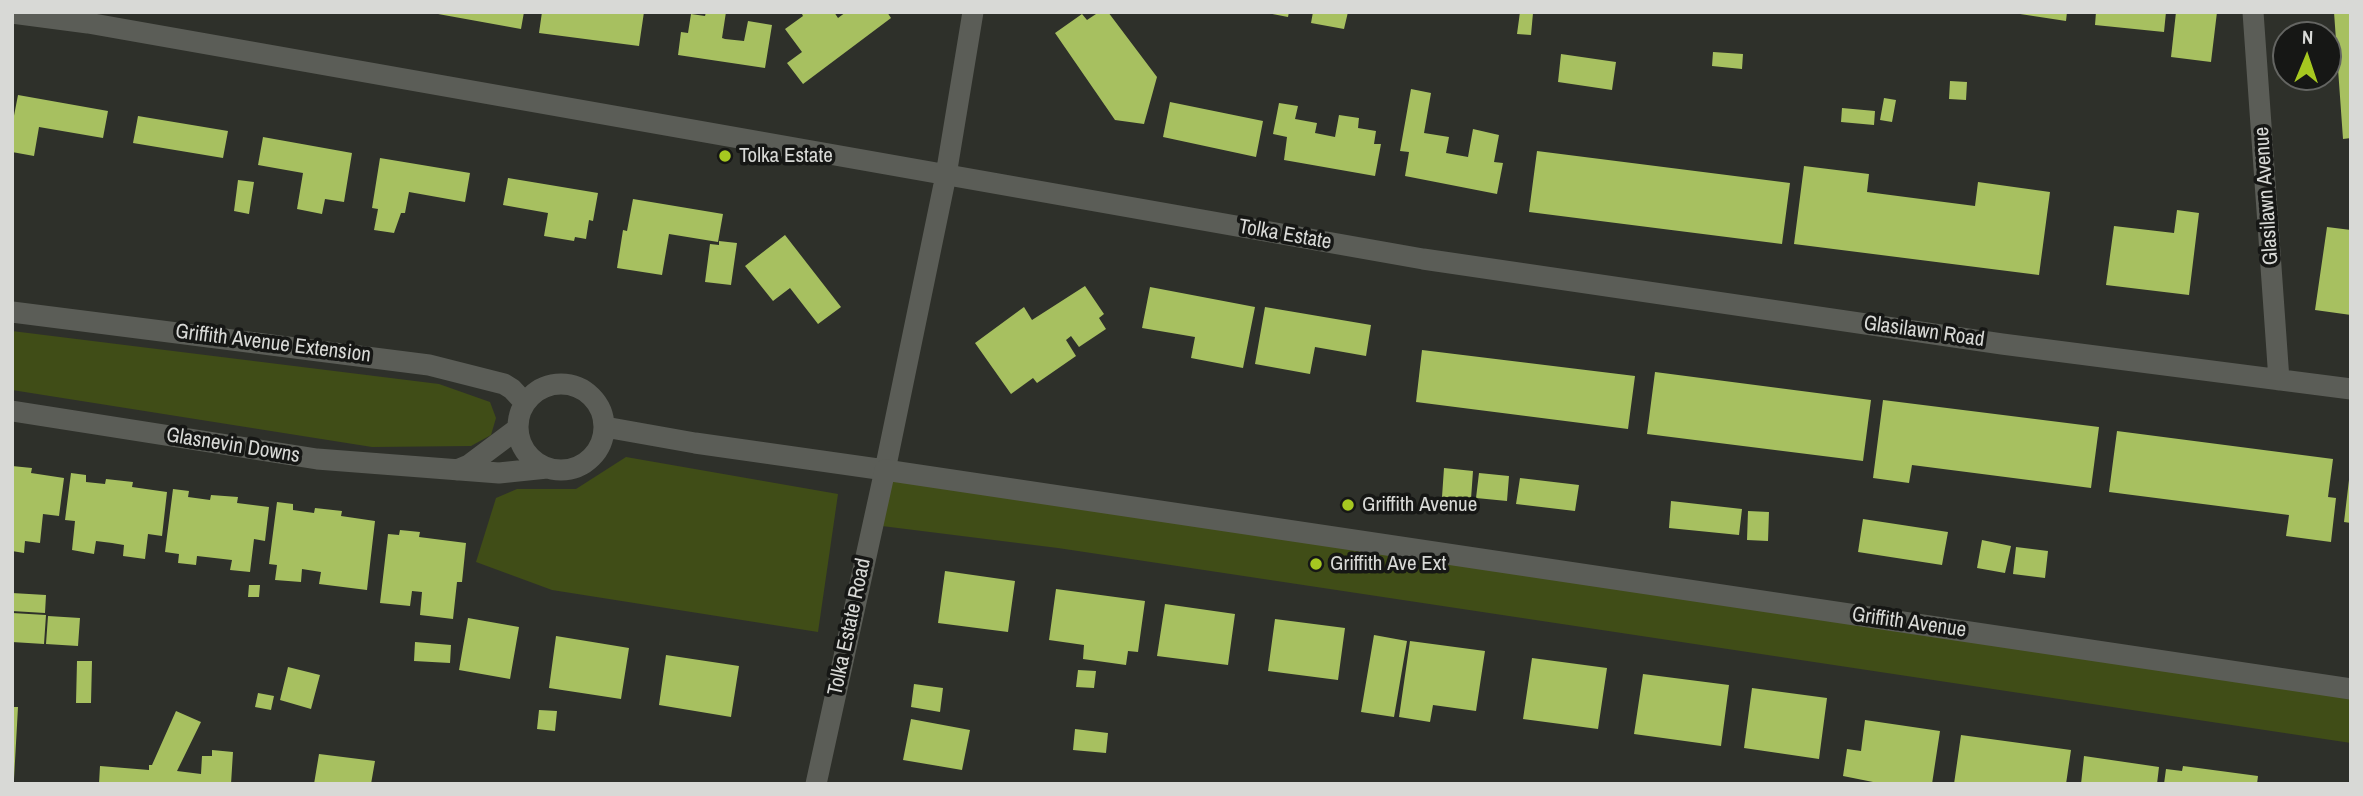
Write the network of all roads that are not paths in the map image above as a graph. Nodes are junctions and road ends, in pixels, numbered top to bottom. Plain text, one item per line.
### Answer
1 (973, 12) edge
2 (2253, 12) edge
3 (12, 13) edge
4 (947, 175) junction
5 (1499, 271) joint
6 (12, 312) edge
7 (2279, 380) junction
8 (2351, 389) edge
9 (524, 403) junction
10 (12, 411) edge
11 (605, 427) junction
12 (517, 429) junction
13 (547, 468) junction
14 (885, 470) junction
15 (455, 471) junction
16 (2351, 689) edge
17 (816, 784) edge

1 - 4 street
2 - 7 street, Glasilawn Avenue
3 - 4 street, Tolka Estate
4 - 5 street, Tolka Estate
4 - 14 street
5 - 7 street, Glasilawn Road
6 - 9 street, Griffith Avenue Extension
7 - 8 street, Glasilawn Road
9 - 11 street
9 - 12 street
10 - 15 street, Glasnevin Downs
11 - 13 street
11 - 14 street
12 - 13 street
12 - 15 street
13 - 15 street, Glasnevin Downs
14 - 16 street, Griffith Avenue
14 - 17 street, Tolka Estate Road

